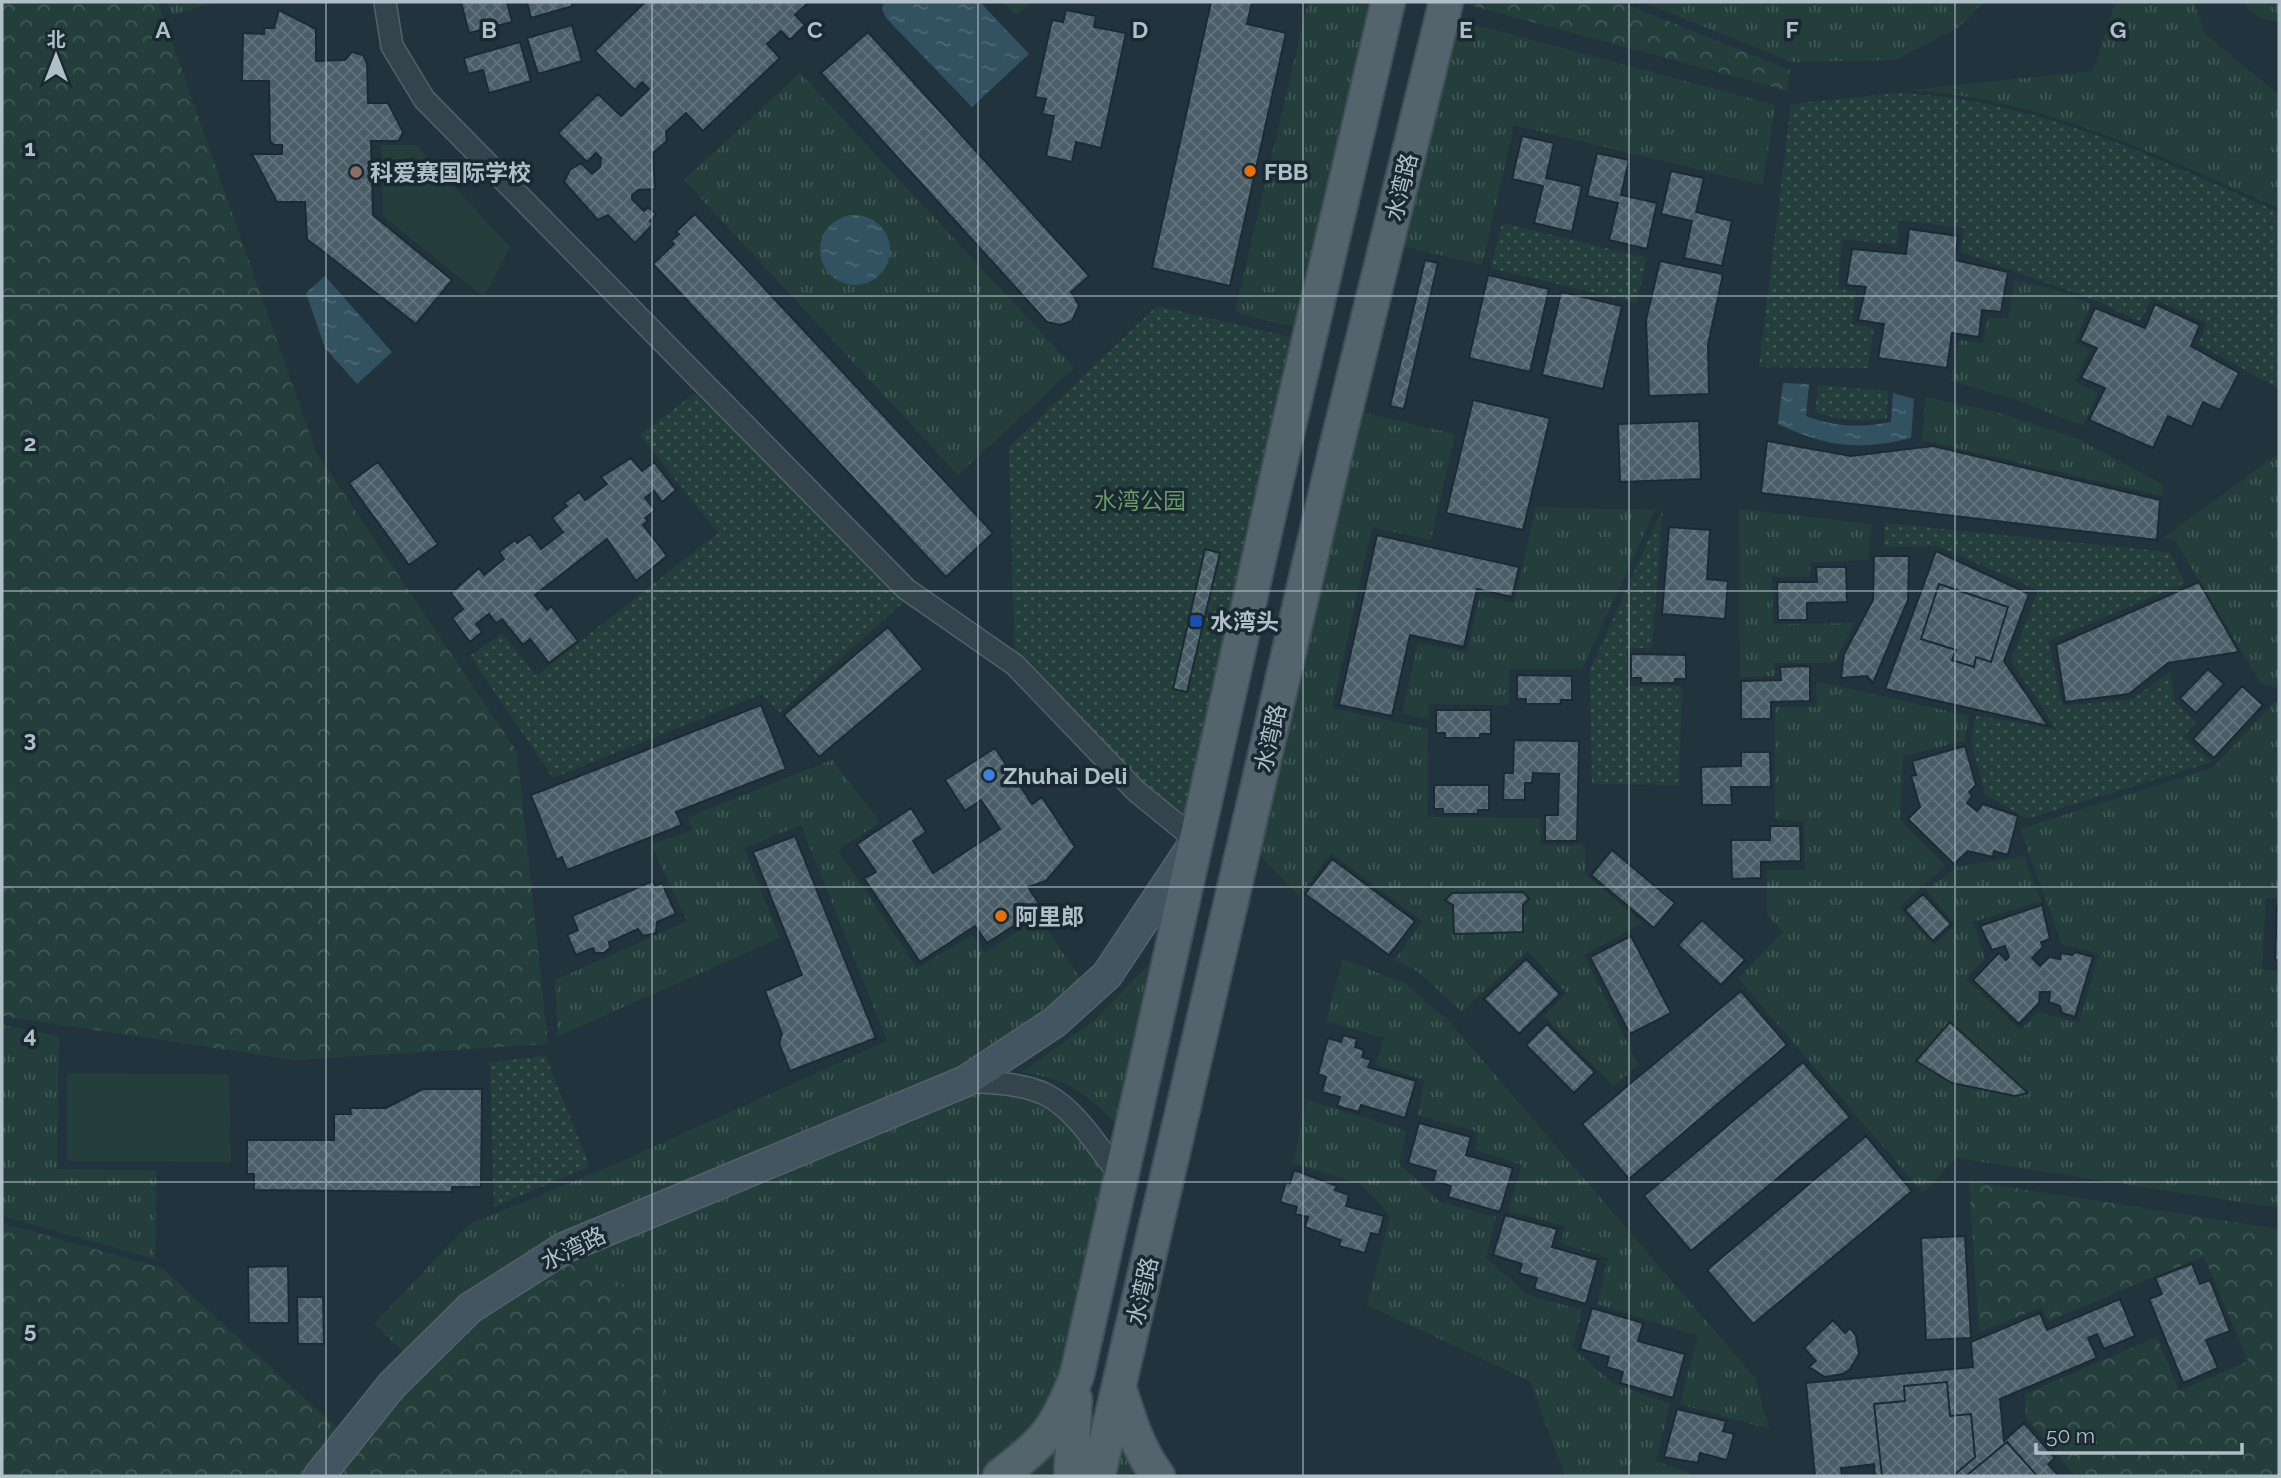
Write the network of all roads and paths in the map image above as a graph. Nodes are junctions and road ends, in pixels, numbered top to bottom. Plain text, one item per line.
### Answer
1 (385, 2) edge
2 (1388, 2) edge
3 (1446, 2) edge
4 (1196, 841) junction
5 (966, 1081) junction
6 (1120, 1175) junction
7 (1077, 1375) junction
8 (1119, 1387) junction
9 (319, 1476) edge
10 (1000, 1476) edge
11 (1071, 1476) edge
12 (1098, 1476) edge
13 (1158, 1476) edge

1 - 4 street
2 - 4 main road, 水湾路
3 - 8 main road, 水湾路
4 - 5 street, 水湾路
4 - 6 main road, 水湾路
5 - 6 street
5 - 9 street, 水湾路
6 - 7 main road, 水湾路
7 - 10 main road, 水湾路
7 - 11 main road
8 - 12 main road, 水湾路
8 - 13 main road

